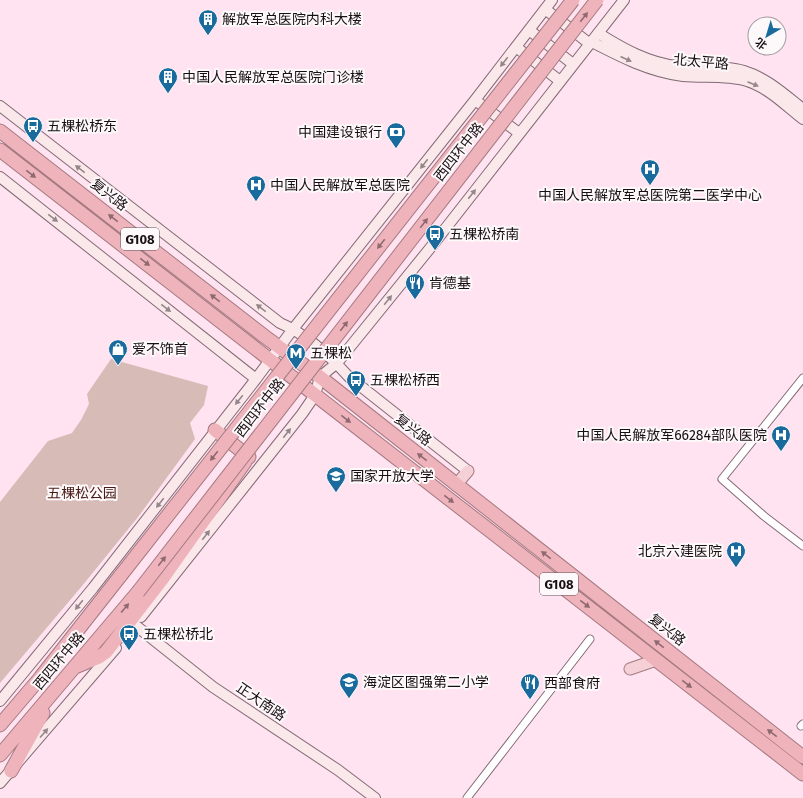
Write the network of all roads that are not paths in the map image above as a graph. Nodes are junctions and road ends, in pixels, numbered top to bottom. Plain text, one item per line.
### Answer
1 (552, 0) edge
2 (573, 0) edge
3 (597, 0) edge
4 (624, 0) edge
5 (545, 9) junction
6 (529, 30) junction
7 (598, 33) junction
8 (591, 43) junction
9 (516, 47) junction
10 (574, 64) junction
11 (560, 81) junction
12 (475, 100) junction
13 (0, 106) edge
14 (803, 109) edge
15 (803, 119) edge
16 (0, 131) edge
17 (519, 133) junction
18 (0, 150) edge
19 (0, 177) edge
20 (293, 329) junction
21 (280, 347) junction
22 (269, 360) junction
23 (337, 363) junction
24 (320, 377) junction
25 (803, 378) edge
26 (256, 379) junction
27 (310, 391) junction
28 (215, 430) junction
29 (249, 456) junction
30 (468, 470) joint
31 (456, 484) junction
32 (803, 546) edge
33 (135, 625) junction
34 (590, 638) dead end
35 (656, 660) junction
36 (75, 667) junction
37 (630, 669) dead end
38 (40, 678) junction
39 (57, 689) junction
40 (0, 701) edge
41 (0, 711) edge
42 (0, 725) edge
43 (0, 755) edge
44 (803, 757) edge
45 (11, 771) junction
46 (803, 774) edge
47 (0, 783) edge
48 (375, 798) edge
49 (467, 798) edge

1 - 5 street, 西四环中路
2 -> 38 highway, 西四环中路, bridge
36 -> 3 highway, 西四环中路, bridge
4 - 7 street
5 - 6 street, 西四环中路
5 - 8 street, 北太平路
6 - 9 street, 西四环中路
6 - 10 street
7 - 8 street
7 - 14 street, 北太平路
8 - 10 street
8 -> 15 street, 北太平路
9 - 11 street
9 -> 12 street, 西四环中路
10 - 11 street
11 - 17 street
12 - 17 street
12 -> 20 street, 西四环中路
20 -> 13 street, 复兴路
21 -> 16 highway, 复兴路 / G108
23 -> 17 street
18 -> 22 highway, G108
19 -> 26 street
20 - 21 street, 西四环中路
20 - 23 street, 复兴路
21 - 22 street, 西四环中路
21 - 24 highway, 复兴路 / G108
22 - 26 street, 西四环中路
22 - 27 highway, G108
23 - 24 street
23 - 30 street, 复兴路
24 - 27 highway
31 -> 24 highway, 复兴路 / G108
25 - 32 street
26 -> 28 street, 西四环中路
27 - 29 highway
33 -> 27 street
27 -> 35 highway, G108
28 - 29 highway
28 -> 40 street, 西四环中路
29 - 36 highway
30 - 31 main road
44 -> 31 highway, 复兴路 / G108
45 -> 33 street
33 - 48 street, 正大南路
34 - 49 street
35 - 37 main road
35 -> 46 highway, G108
36 - 39 highway, 西四环中路
38 - 41 highway
38 - 42 highway, 西四环中路
39 - 43 highway, 西四环中路
39 - 45 highway
45 - 47 street

